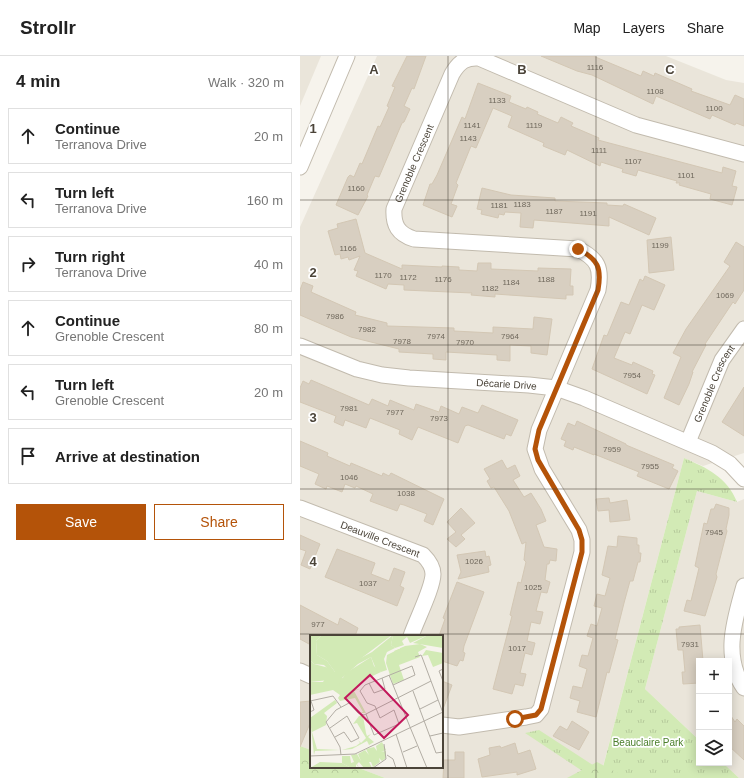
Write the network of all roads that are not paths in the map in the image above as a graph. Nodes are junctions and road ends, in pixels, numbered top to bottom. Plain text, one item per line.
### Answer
1 (347, 56) edge
2 (744, 154) edge
3 (300, 167) edge
4 (744, 329) edge
5 (300, 346) edge
6 (556, 388) junction
7 (688, 442) junction
8 (744, 479) edge
9 (300, 508) edge
10 (744, 586) edge
11 (410, 635) edge
12 (300, 672) edge
13 (310, 676) edge
14 (744, 688) edge
15 (443, 725) edge

1 - 3 street
2 - 6 street, Grenoble Crescent
4 - 7 street, Grenoble Crescent
5 - 6 street, Décarie Drive
6 - 7 street, Décarie Drive
6 - 15 street, Grenoble Crescent
7 - 8 street, Décarie Drive
9 - 11 street, Deauville Crescent
10 - 14 street
12 - 13 street

